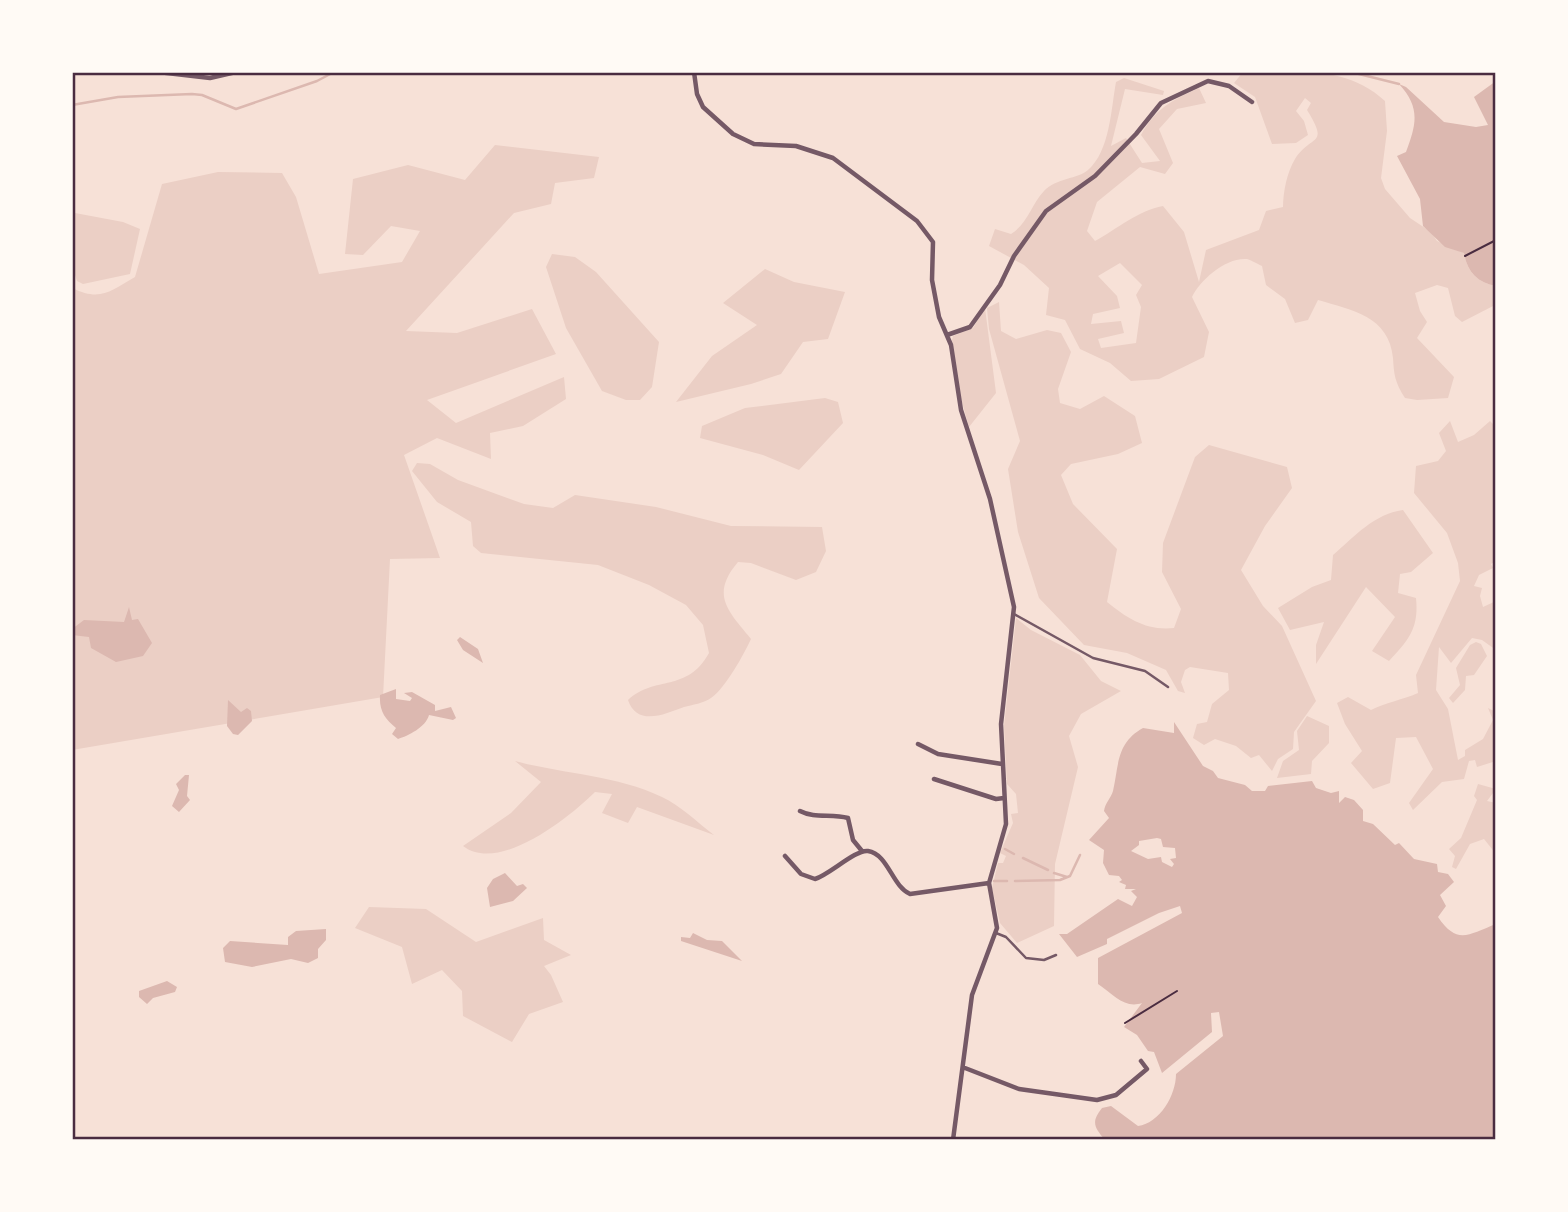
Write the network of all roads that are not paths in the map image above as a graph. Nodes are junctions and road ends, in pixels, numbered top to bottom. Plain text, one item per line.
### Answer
1 (158, 72) edge
2 (236, 72) edge
3 (694, 72) edge
4 (1252, 102) dead end
5 (947, 335) junction
6 (1014, 614) junction
7 (1168, 687) dead end
8 (918, 744) dead end
9 (1002, 764) junction
10 (934, 779) dead end
11 (1004, 798) junction
12 (800, 811) dead end
13 (862, 851) junction
14 (785, 856) dead end
15 (989, 883) junction
16 (996, 933) junction
17 (1056, 955) dead end
18 (1141, 1061) dead end
19 (965, 1068) junction
20 (953, 1140) edge

1 - 2 street
3 - 5 street
4 - 5 street
5 - 6 street
6 - 7 lane
6 - 9 street
8 - 9 street
9 - 11 street
10 - 11 street
11 - 15 street
12 - 13 street
13 - 14 street
13 - 15 street
15 - 16 street
16 - 17 lane
16 - 19 street
18 - 19 street
19 - 20 street

